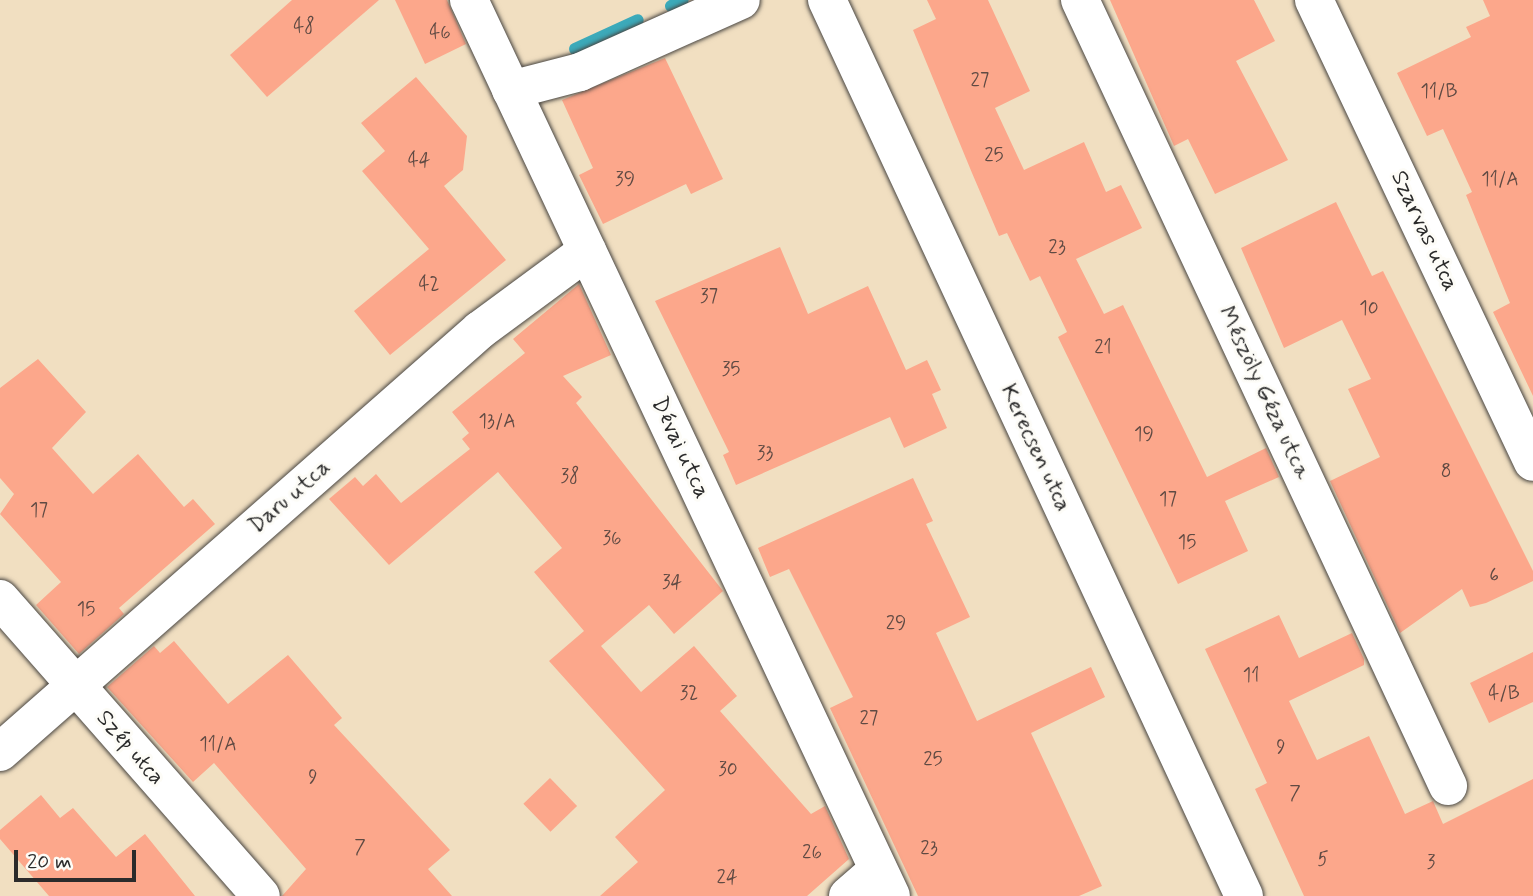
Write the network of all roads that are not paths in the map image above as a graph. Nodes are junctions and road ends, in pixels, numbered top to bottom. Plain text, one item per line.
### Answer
1 (469, 0) edge
2 (741, 0) edge
3 (827, 0) edge
4 (1080, 0) edge
5 (1314, 0) edge
6 (511, 90) junction
7 (587, 251) junction
8 (1533, 462) edge
9 (0, 599) edge
10 (75, 685) junction
11 (0, 752) edge
12 (1448, 786) dead end
13 (885, 883) edge
14 (261, 896) edge
15 (848, 896) edge
16 (1244, 896) edge

1 - 6 street, Dévai utca
2 - 6 street
3 - 16 street, Kerecsen utca
4 - 12 street, Mészöly Géza utca
5 - 8 street, Szarvas utca
6 - 7 street, Dévai utca
7 - 10 street, Daru utca
7 - 13 street, Dévai utca
9 - 10 street, Szép utca
10 - 11 street, Daru utca
10 - 14 street, Szép utca
13 - 15 street

